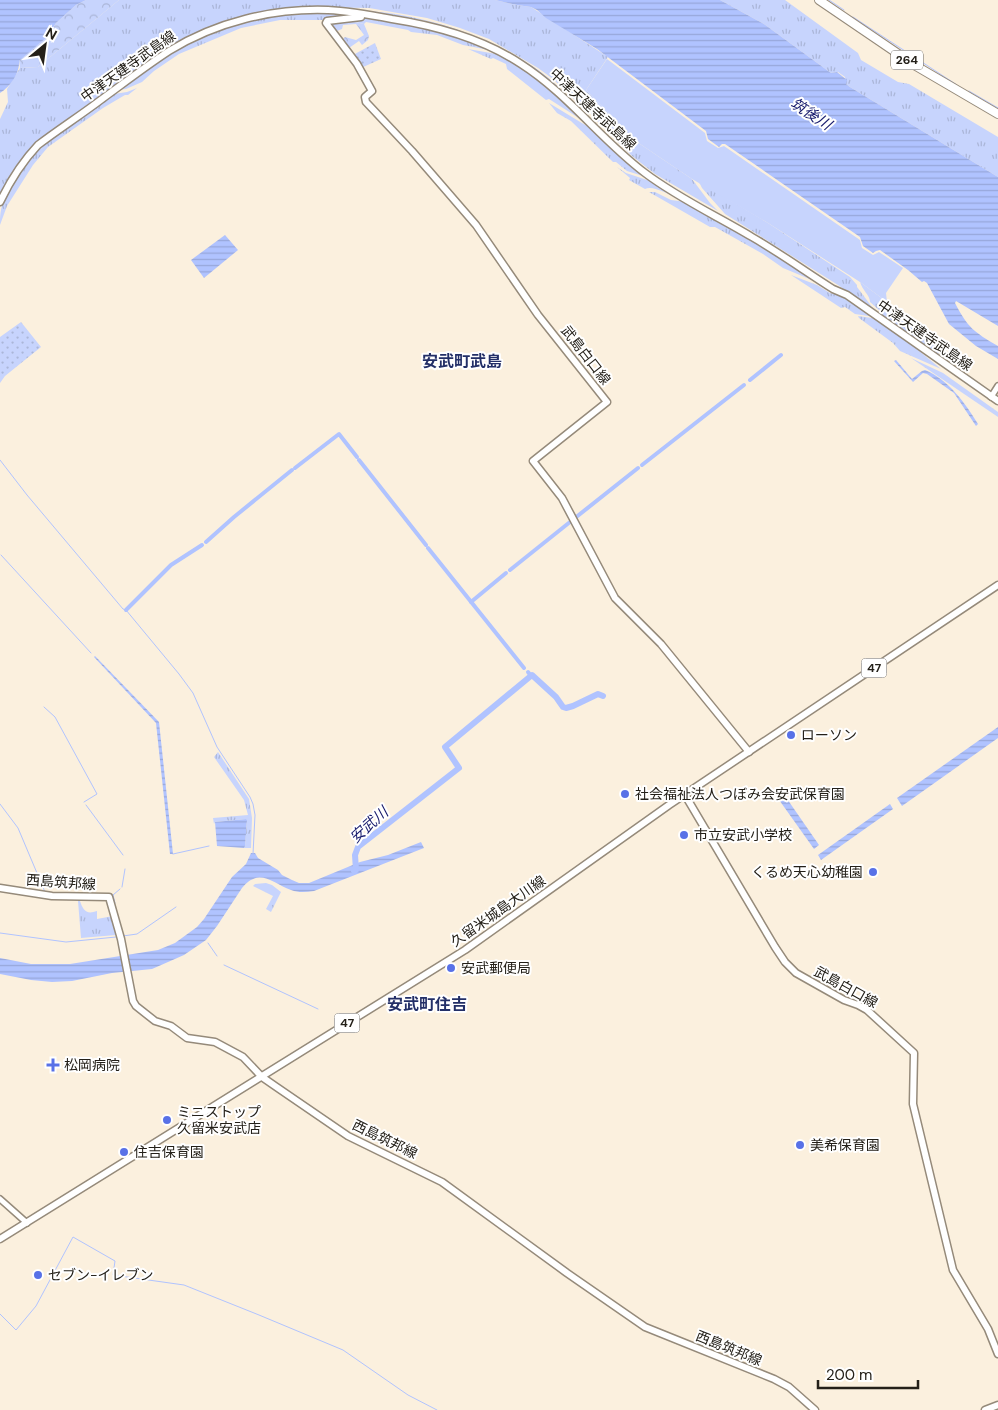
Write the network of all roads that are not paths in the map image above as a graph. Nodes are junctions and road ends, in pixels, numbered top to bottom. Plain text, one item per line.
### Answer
1 (819, 0) edge
2 (370, 15) junction
3 (998, 114) edge
4 (0, 202) edge
5 (998, 386) edge
6 (992, 396) junction
7 (998, 401) edge
8 (998, 585) edge
9 (749, 752) junction
10 (685, 795) junction
11 (0, 888) edge
12 (262, 1077) junction
13 (0, 1199) edge
14 (27, 1222) junction
15 (0, 1238) edge
16 (998, 1354) edge
17 (998, 1405) edge
18 (815, 1410) edge
19 (985, 1410) edge

1 - 3 highway, 264
2 - 4 main road, 中津天建寺武島線
2 - 6 main road, 中津天建寺武島線
2 - 9 main road, 武島白口線
5 - 6 street
6 - 7 main road, 中津天建寺武島線
8 - 9 main road, 久留米城島大川線 / 47
9 - 10 main road, 久留米城島大川線 / 47
10 - 12 main road, 久留米城島大川線 / 47
10 - 16 main road, 武島白口線
11 - 12 main road, 西島筑邦線
12 - 14 main road, 久留米城島大川線 / 47
12 - 18 main road, 西島筑邦線
13 - 14 street
14 - 15 main road, 久留米城島大川線 / 47
17 - 19 main road

